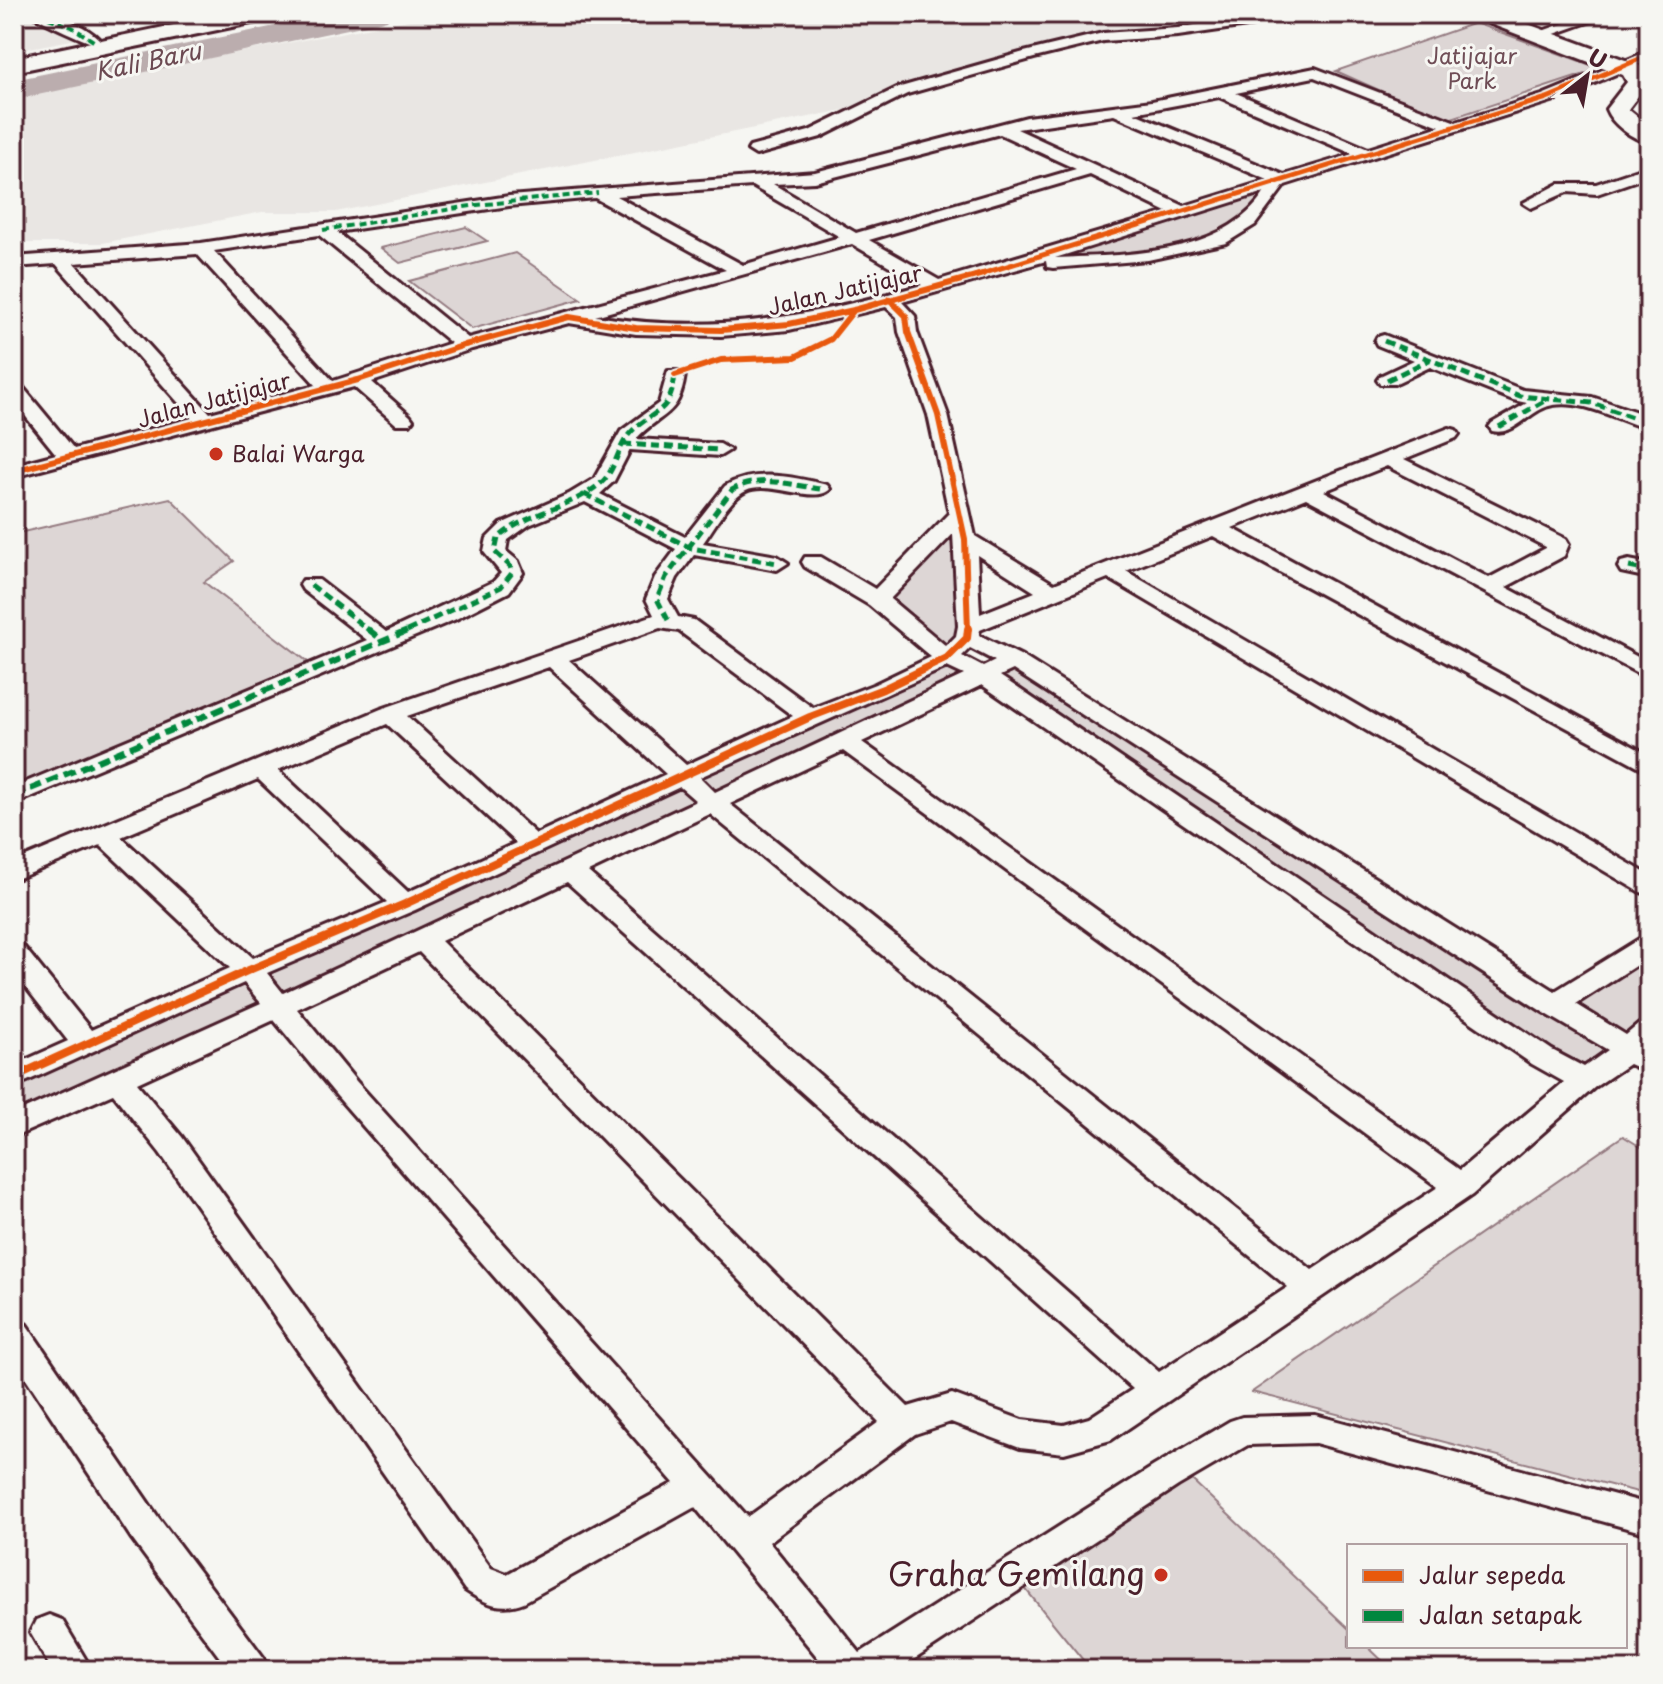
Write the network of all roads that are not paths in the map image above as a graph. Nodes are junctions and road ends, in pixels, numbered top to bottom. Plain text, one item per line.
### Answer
1 (38, 14) edge
2 (232, 14) edge
3 (261, 14) edge
4 (1266, 14) edge
5 (1482, 14) edge
6 (1604, 14) edge
7 (1123, 35) junction
8 (1538, 35) junction
9 (95, 42) junction
10 (1157, 51) dead end
11 (1649, 55) edge
12 (14, 59) edge
13 (14, 65) edge
14 (1623, 67) junction
15 (1221, 92) junction
16 (1119, 111) junction
17 (1453, 126) junction
18 (1001, 128) junction
19 (1649, 136) edge
20 (756, 150) dead end
21 (1367, 154) junction
22 (1091, 170) junction
23 (1649, 171) edge
24 (1281, 181) junction
25 (757, 182) junction
26 (598, 193) junction
27 (1531, 203) dead end
28 (1182, 212) junction
29 (323, 230) junction
30 (853, 239) junction
31 (201, 248) junction
32 (59, 257) junction
33 (14, 262) edge
34 (1014, 265) junction
35 (741, 271) junction
36 (938, 287) junction
37 (882, 301) junction
38 (569, 317) junction
39 (1384, 341) dead end
40 (465, 345) junction
41 (1429, 360) junction
42 (675, 375) dead end
43 (358, 380) junction
44 (1387, 380) dead end
45 (329, 388) junction
46 (14, 389) edge
47 (1546, 400) junction
48 (403, 420) dead end
49 (206, 421) junction
50 (1649, 423) edge
51 (1499, 427) dead end
52 (1449, 434) dead end
53 (623, 444) junction
54 (720, 450) dead end
55 (69, 456) junction
56 (1388, 459) junction
57 (14, 471) edge
58 (820, 489) dead end
59 (1308, 491) junction
60 (584, 494) junction
61 (961, 513) junction
62 (1215, 528) junction
63 (965, 539) junction
64 (691, 548) junction
65 (813, 562) dead end
66 (777, 563) dead end
67 (1111, 571) junction
68 (311, 585) dead end
69 (1490, 587) junction
70 (1052, 593) junction
71 (877, 600) junction
72 (668, 620) junction
73 (968, 632) junction
74 (383, 641) junction
75 (553, 658) junction
76 (947, 658) junction
77 (1014, 661) junction
78 (1649, 672) edge
79 (984, 676) junction
80 (390, 714) junction
81 (810, 717) junction
82 (846, 742) junction
83 (1649, 765) edge
84 (262, 769) junction
85 (685, 777) junction
86 (14, 796) edge
87 (713, 803) junction
88 (1281, 833) junction
89 (103, 834) junction
90 (532, 844) junction
91 (1245, 854) junction
92 (570, 870) junction
93 (14, 872) edge
94 (1649, 886) edge
95 (405, 904) junction
96 (422, 938) junction
97 (1649, 945) edge
98 (14, 953) edge
99 (249, 970) junction
100 (1553, 1005) junction
101 (278, 1007) junction
102 (86, 1044) junction
103 (1643, 1048) edge
104 (14, 1077) edge
105 (117, 1079) junction
106 (1585, 1080) junction
107 (14, 1126) edge
108 (1461, 1187) junction
109 (1312, 1288) junction
110 (14, 1333) edge
111 (1158, 1391) junction
112 (903, 1424) junction
113 (697, 1488) junction
114 (1649, 1519) edge
115 (745, 1539) junction
116 (49, 1632) dead end
117 (73, 1670) edge
118 (251, 1670) edge
119 (851, 1670) edge
120 (866, 1670) edge

1 - 9 street
2 - 9 highway
3 - 13 highway
4 - 7 street
5 - 8 street
6 - 8 street
7 - 10 street
7 - 20 street
8 - 14 street
9 - 12 highway
11 - 14 street, Jalan Jatijajar
14 - 17 street, Jalan Jatijajar
14 - 19 street
15 - 16 street
15 - 17 street
15 - 21 street
16 - 18 street
16 - 24 street
17 - 21 street, Jalan Jatijajar
18 - 22 street
18 - 25 street
21 - 24 street, Jalan Jatijajar
22 - 28 street
22 - 30 street
23 - 27 street
24 - 28 street, Jalan Jatijajar
24 - 34 street
25 - 26 street
25 - 30 street
26 - 29 street
26 - 35 street
28 - 34 street, Jalan Jatijajar
29 - 31 street
29 - 40 street
30 - 35 street
30 - 36 street
31 - 32 street
31 - 45 street
32 - 33 street
32 - 49 street
34 - 36 street, Jalan Jatijajar
35 - 38 street
36 - 37 street, Jalan Jatijajar
37 - 38 street, Jalan Jatijajar
37 - 61 street
38 - 40 street, Jalan Jatijajar
39 - 41 street
40 - 43 street, Jalan Jatijajar
41 - 44 street
41 - 47 street
42 - 53 street
43 - 45 street, Jalan Jatijajar
43 - 48 street
45 - 49 street, Jalan Jatijajar
46 - 55 street
47 - 50 street
47 - 51 street
49 - 55 street, Jalan Jatijajar
52 - 56 street
53 - 54 street
53 - 60 street
55 - 57 street, Jalan Jatijajar
56 - 59 street
56 - 69 street
58 - 64 street
59 - 62 street
59 - 69 street
60 - 64 street
60 - 74 street
61 - 63 street
61 - 71 street
62 - 67 street
62 - 83 street
63 - 70 street
63 - 73 street
64 - 66 street
64 - 72 street
65 - 71 street
67 - 70 street
67 - 94 street
68 - 74 street
69 - 78 street
70 - 73 street
71 - 76 street
72 - 75 street
72 - 81 street
73 - 76 street
73 - 77 street
74 - 86 street
75 - 80 street
75 - 85 street
76 - 79 street
76 - 81 street
77 - 79 street
77 - 88 street
79 - 82 street
79 - 91 street
80 - 84 street
80 - 90 street
81 - 85 street
82 - 87 street
82 - 108 street
84 - 89 street
84 - 95 street
85 - 87 street
85 - 90 street
87 - 92 street
87 - 109 street
88 - 91 street
88 - 100 street
89 - 93 street
89 - 99 street
90 - 95 street
91 - 106 street
92 - 96 street
92 - 111 street
95 - 99 street
96 - 101 street
96 - 112 street
97 - 100 street
98 - 102 street
99 - 101 street
99 - 102 street
100 - 103 street
101 - 105 street
101 - 113 street
102 - 104 street
103 - 106 street
105 - 107 street
105 - 113 street
106 - 108 street
108 - 109 street
109 - 111 street
110 - 118 street
111 - 112 street
112 - 115 street
113 - 115 street
114 - 120 street
115 - 119 street
116 - 117 street

